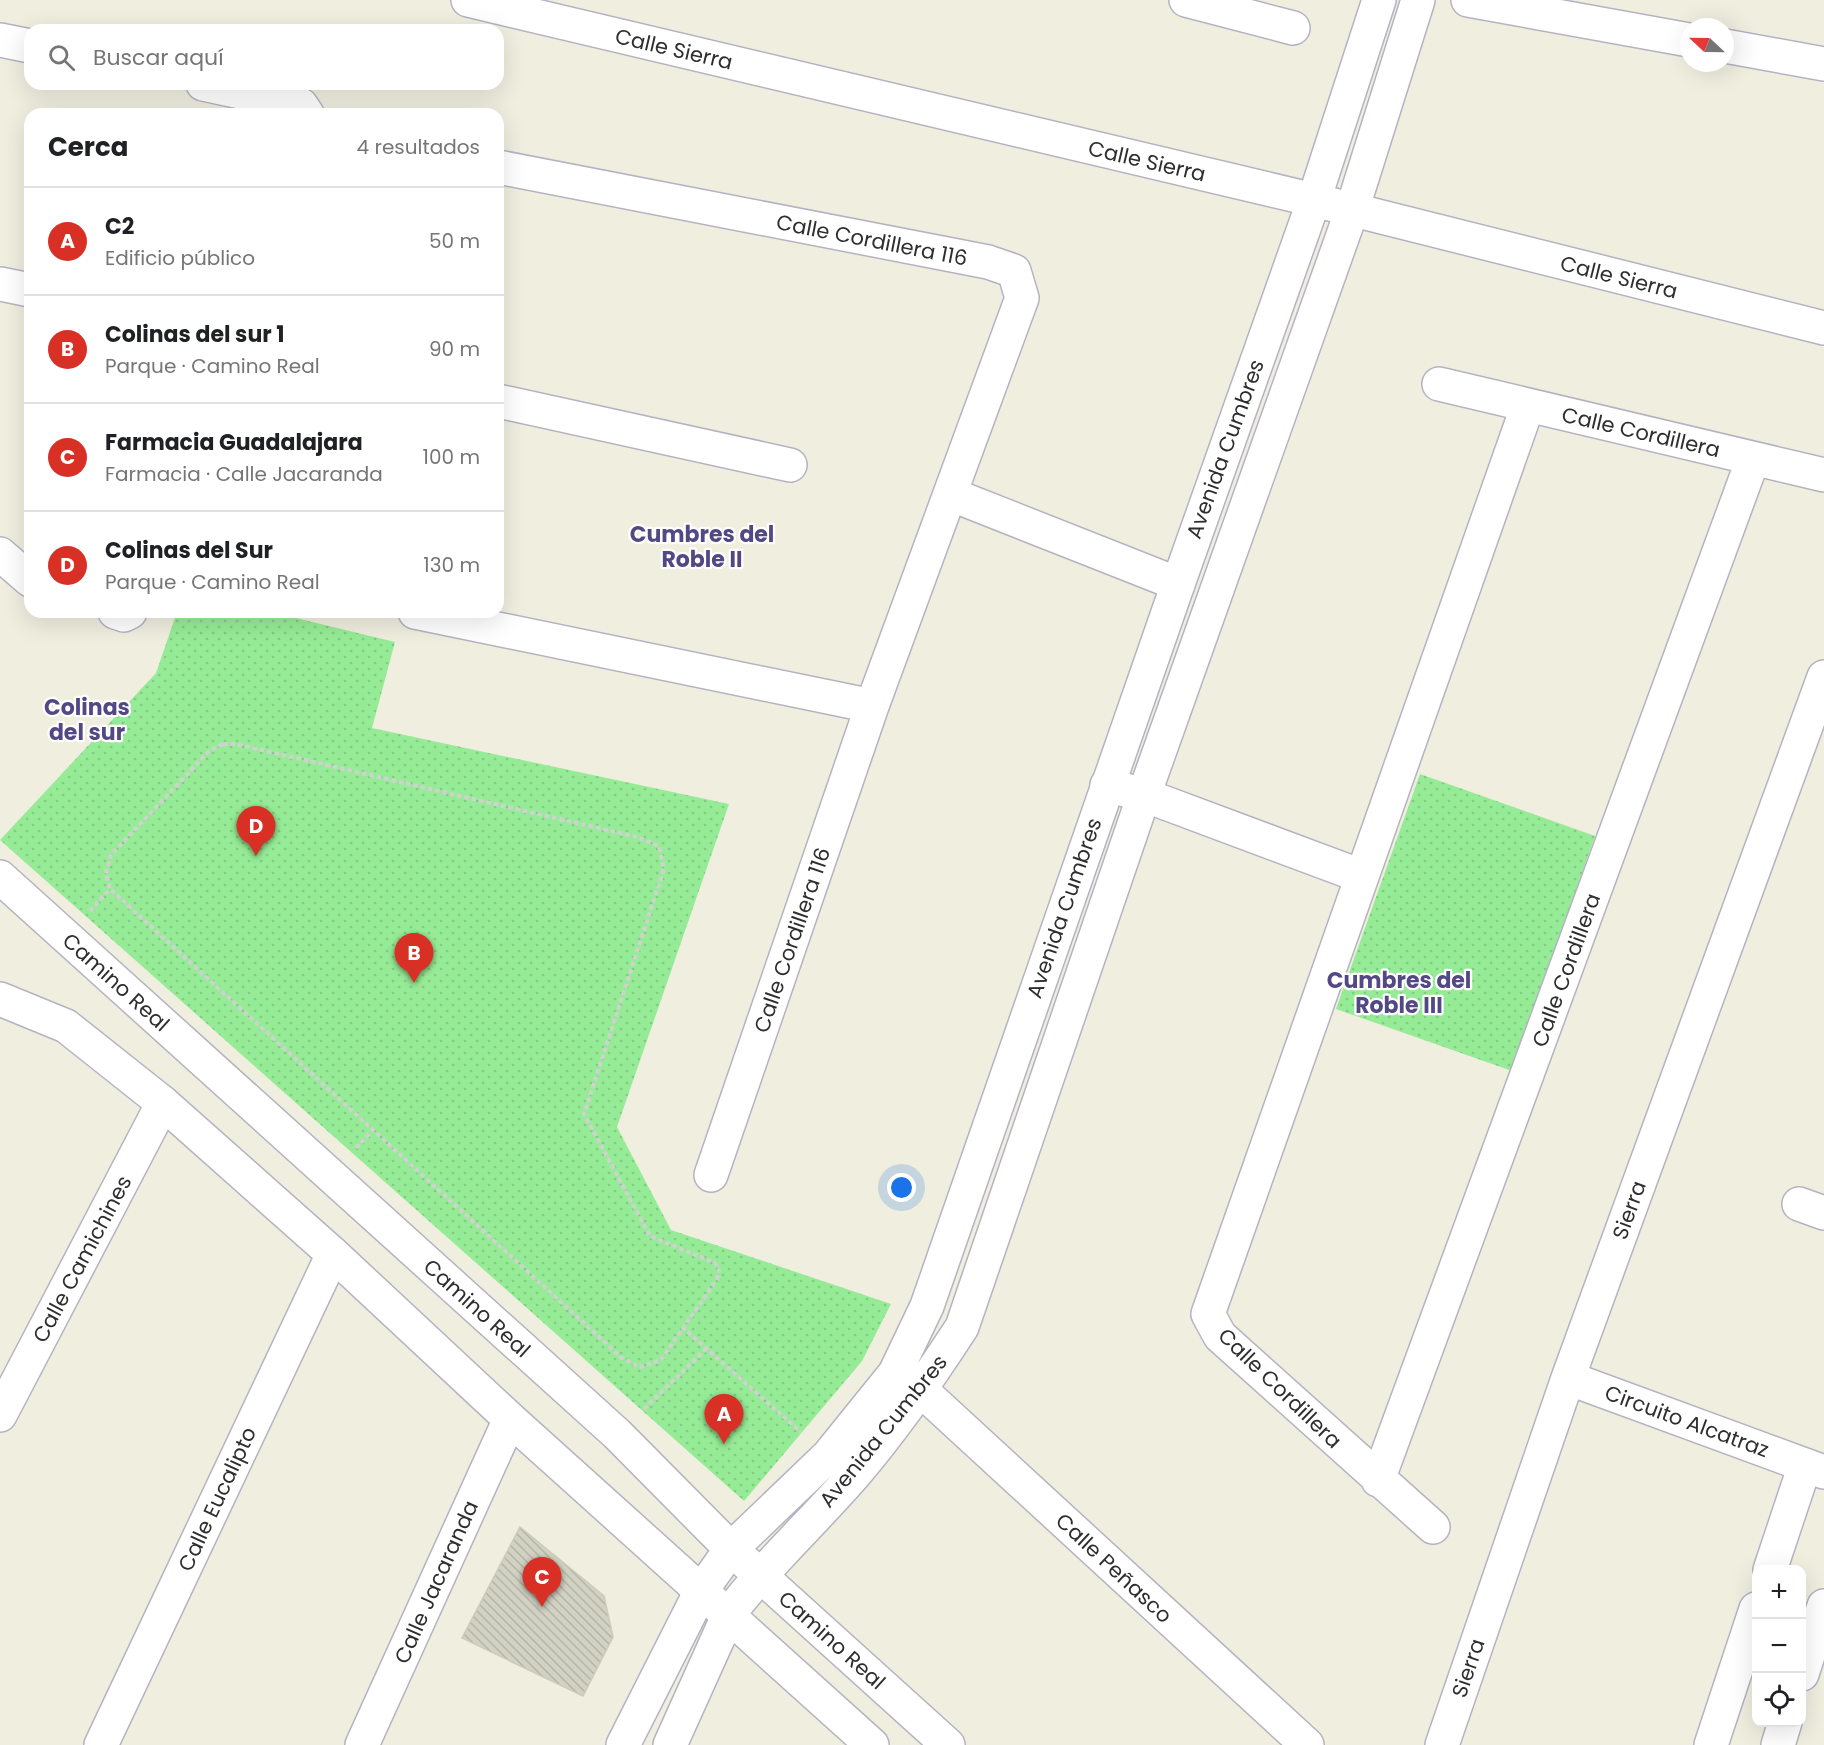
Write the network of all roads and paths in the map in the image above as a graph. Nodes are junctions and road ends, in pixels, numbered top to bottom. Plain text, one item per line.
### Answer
1 (468, 0) edge
2 (1379, 0) edge
3 (1418, 0) edge
4 (1468, 0) edge
5 (1199, 1) edge
6 (1293, 28) dead end
7 (1680, 38) edge
8 (0, 40) edge
9 (24, 45) edge
10 (1734, 48) edge
11 (1824, 64) edge
12 (231, 90) edge
13 (303, 108) edge
14 (504, 168) edge
15 (1314, 200) junction
16 (1352, 210) junction
17 (0, 284) edge
18 (24, 289) edge
19 (1824, 328) edge
20 (1439, 384) dead end
21 (504, 402) edge
22 (1528, 405) junction
23 (1753, 459) junction
24 (789, 465) dead end
25 (1824, 476) edge
26 (950, 494) junction
27 (0, 554) edge
28 (24, 575) edge
29 (1178, 584) junction
30 (444, 618) edge
31 (1824, 677) edge
32 (872, 706) junction
33 (1107, 785) junction
34 (1144, 795) junction
35 (1361, 876) junction
36 (0, 878) edge
37 (0, 999) edge
38 (163, 1103) junction
39 (711, 1175) dead end
40 (333, 1254) junction
41 (682, 1327) junction
42 (706, 1349) junction
43 (1568, 1378) junction
44 (921, 1390) junction
45 (0, 1415) edge
46 (510, 1419) junction
47 (617, 1434) junction
48 (828, 1456) junction
49 (1815, 1469) edge
50 (1378, 1480) junction
51 (1433, 1527) dead end
52 (731, 1549) junction
53 (1772, 1565) edge
54 (760, 1574) junction
55 (701, 1591) junction
56 (1824, 1606) edge
57 (729, 1614) junction
58 (1753, 1619) edge
59 (1802, 1673) edge
60 (1783, 1727) edge
61 (101, 1745) edge
62 (362, 1745) edge
63 (623, 1745) edge
64 (670, 1745) edge
65 (872, 1745) edge
66 (948, 1745) edge
67 (1307, 1745) edge
68 (1442, 1745) edge
69 (1711, 1745) edge
70 (1778, 1745) edge

1 - 15 street, Calle Sierra
2 - 15 street, Avenida Cumbres
3 - 16 street, Avenida Cumbres
4 - 7 street
5 - 6 street
8 - 9 street
10 - 11 street
12 - 13 street
14 - 26 street, Calle Cordillera 116
15 - 16 street, Calle Sierra
15 - 29 street, Avenida Cumbres
16 - 19 street, Calle Sierra
16 - 34 street, Avenida Cumbres
17 - 18 street
20 - 22 street, Calle Cordillera
21 - 24 street
22 - 23 street, Calle Cordillera
22 - 35 street, Calle Cordillera
23 - 25 street, Calle Cordillera
23 - 50 street, Calle Cordillera
26 - 29 street
26 - 32 street, Calle Cordillera 116
27 - 28 street
29 - 33 street, Avenida Cumbres
30 - 32 street
31 - 43 street, Sierra
32 - 39 street, Calle Cordillera 116
33 - 34 street
33 - 48 street, Avenida Cumbres
34 - 35 street
34 - 44 street, Avenida Cumbres
35 - 50 street, Calle Cordillera
36 - 47 street, Camino Real
37 - 38 street
38 - 40 street
38 - 45 street, Calle Camichines
40 - 46 street
40 - 61 street, Calle Eucalipto
41 - 41 path
41 - 42 path
42 - 47 path
42 - 48 path
43 - 49 street, Circuito Alcatraz
43 - 68 street, Sierra
44 - 54 street, Avenida Cumbres
44 - 67 street, Calle Peñasco
46 - 55 street
46 - 62 street, Calle Jacaranda
47 - 52 street, Camino Real
48 - 52 street, Avenida Cumbres
49 - 53 street, Circuito Alcatraz
50 - 51 street, Calle Cordillera
52 - 54 street, Camino Real
52 - 55 street, Avenida Cumbres
54 - 57 street, Avenida Cumbres
54 - 66 street, Camino Real
55 - 57 street
55 - 63 street, Avenida Cumbres
56 - 59 street
57 - 64 street, Avenida Cumbres
57 - 65 street
58 - 69 street
60 - 70 street

